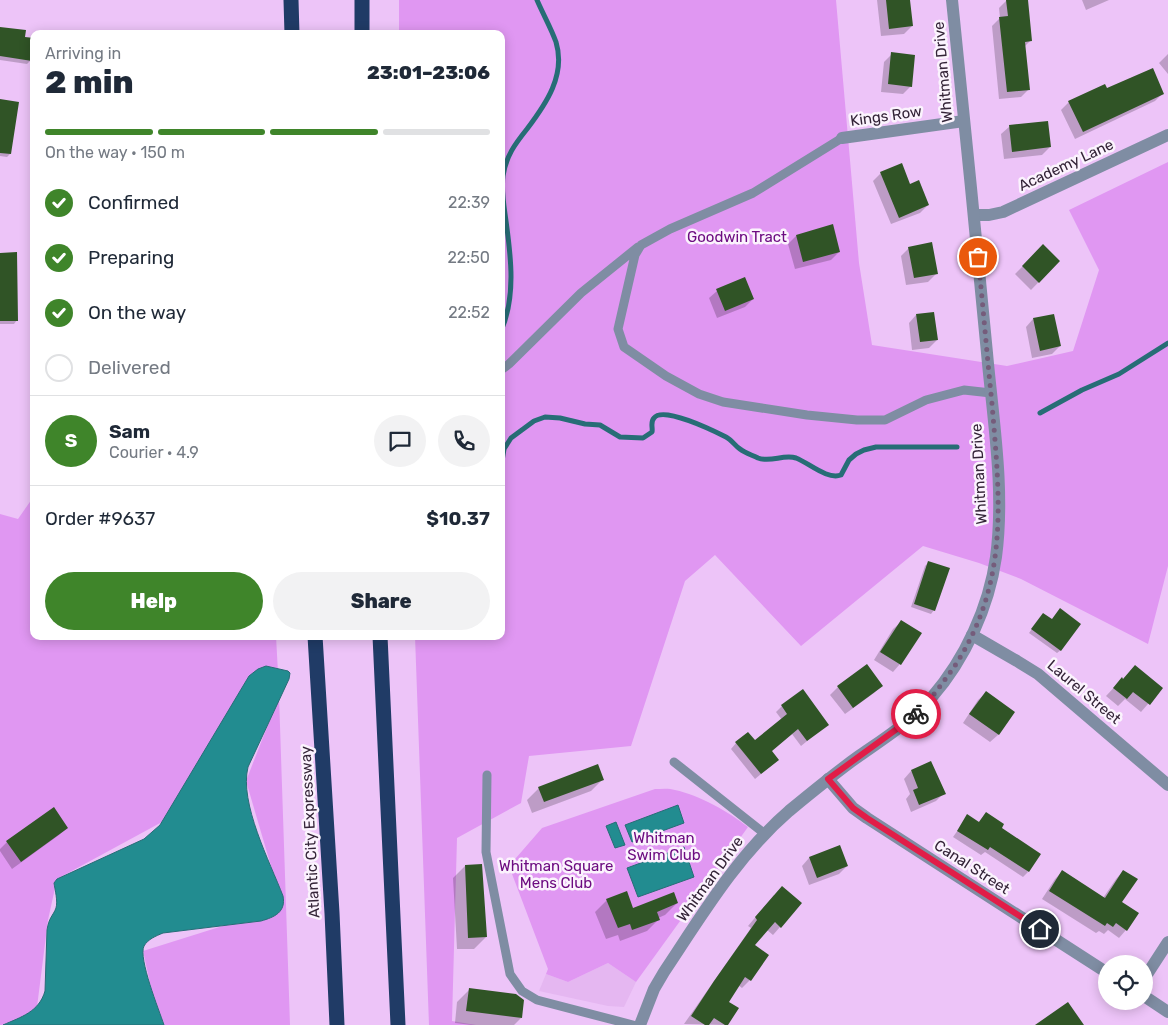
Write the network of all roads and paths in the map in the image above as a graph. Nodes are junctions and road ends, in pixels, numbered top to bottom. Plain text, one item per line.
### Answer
1 (291, 0) edge
2 (362, 0) edge
3 (952, 0) edge
4 (292, 30) edge
5 (362, 30) edge
6 (964, 121) junction
7 (1168, 135) edge
8 (842, 138) joint
9 (974, 216) junction
10 (640, 245) junction
11 (505, 367) edge
12 (991, 393) junction
13 (972, 635) junction
14 (315, 640) edge
15 (380, 640) edge
16 (674, 762) dead end
17 (487, 774) dead end
18 (828, 779) junction
19 (1168, 785) edge
20 (765, 834) junction
21 (1168, 942) edge
22 (1153, 965) edge
23 (1098, 967) edge
24 (1153, 1002) edge
25 (1168, 1012) edge
26 (337, 1025) edge
27 (398, 1025) edge
28 (633, 1025) edge
29 (640, 1025) edge

1 - 4 highway
2 - 5 highway
3 - 6 street, Whitman Drive
6 - 8 street, Kings Row
6 - 9 street, Whitman Drive
7 - 9 street, Academy Lane
8 - 10 lane
9 - 12 street, Whitman Drive
10 - 11 lane
10 - 12 lane
12 - 13 street, Whitman Drive
13 - 18 street, Whitman Drive
13 - 19 street, Laurel Street
14 - 26 highway, Atlantic City Expressway
15 - 27 highway
16 - 20 lane
17 - 28 lane
18 - 20 street, Whitman Drive
18 - 23 street, Canal Street
20 - 29 street, Whitman Drive
21 - 22 street
24 - 25 street

